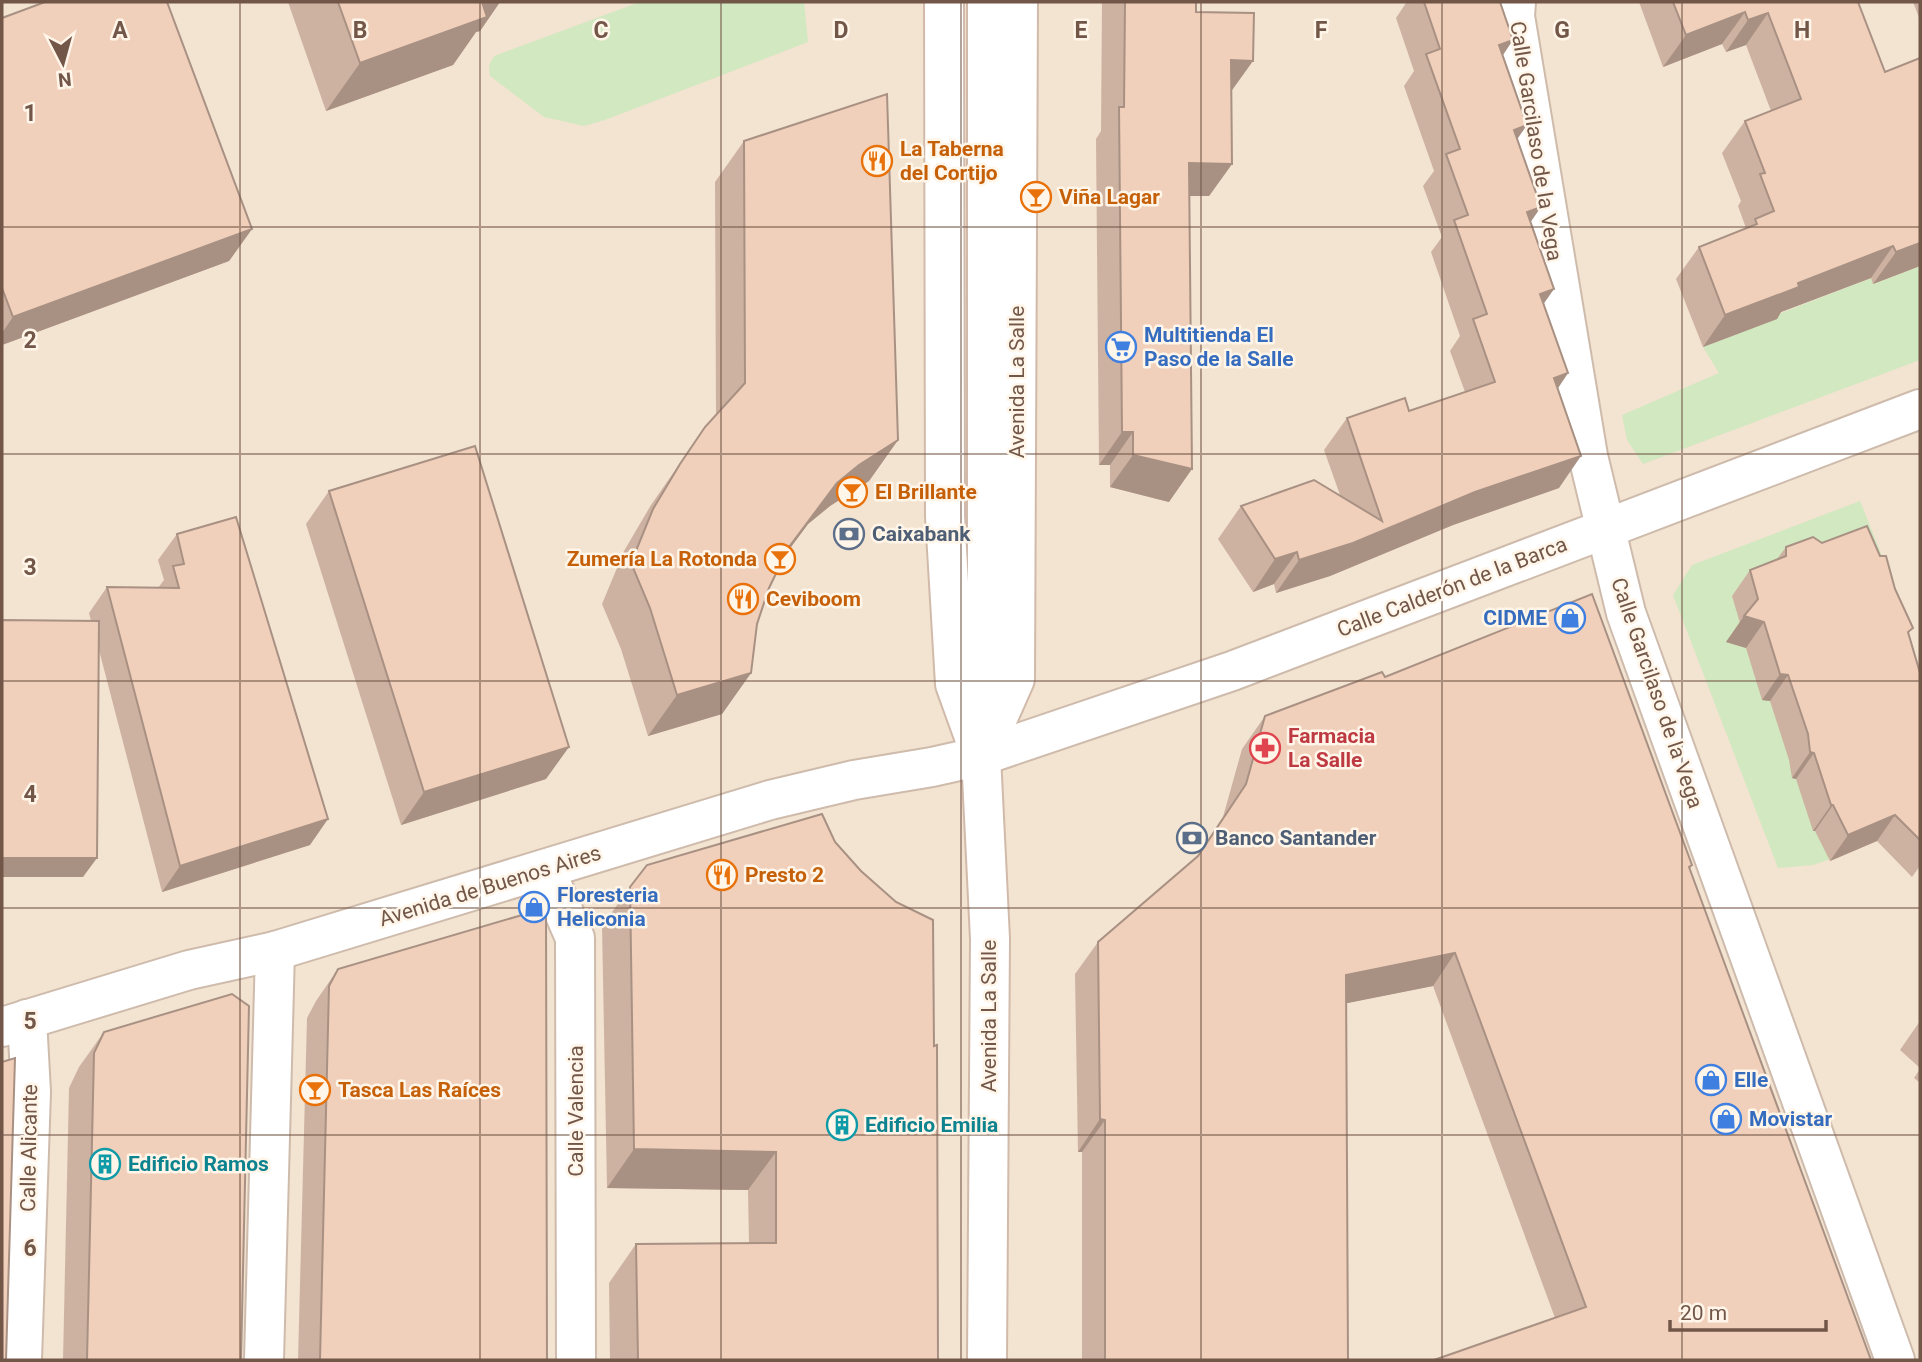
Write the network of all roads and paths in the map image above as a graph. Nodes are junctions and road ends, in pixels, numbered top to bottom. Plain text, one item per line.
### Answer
1 (944, 2) edge
2 (987, 2) edge
3 (1018, 2) edge
4 (1516, 2) edge
5 (1920, 409) edge
6 (1604, 528) junction
7 (981, 756) junction
8 (545, 869) junction
9 (275, 951) junction
10 (15, 1023) edge
11 (22, 1360) edge
12 (264, 1360) edge
13 (576, 1360) edge
14 (988, 1360) edge
15 (1895, 1360) edge

1 - 7 street, Avenida La Salle
2 - 7 street
3 - 7 street, Avenida La Salle
4 - 6 street, Calle Garcilaso de la Vega
5 - 6 street, Calle Calderón de la Barca
6 - 7 street, Calle Calderón de la Barca
6 - 15 street, Calle Garcilaso de la Vega
7 - 8 street, Avenida de Buenos Aires
7 - 14 street, Avenida La Salle
8 - 9 street, Avenida de Buenos Aires
8 - 13 street, Calle Valencia
9 - 10 street, Avenida de Buenos Aires
9 - 12 street
10 - 11 street, Calle Alicante

